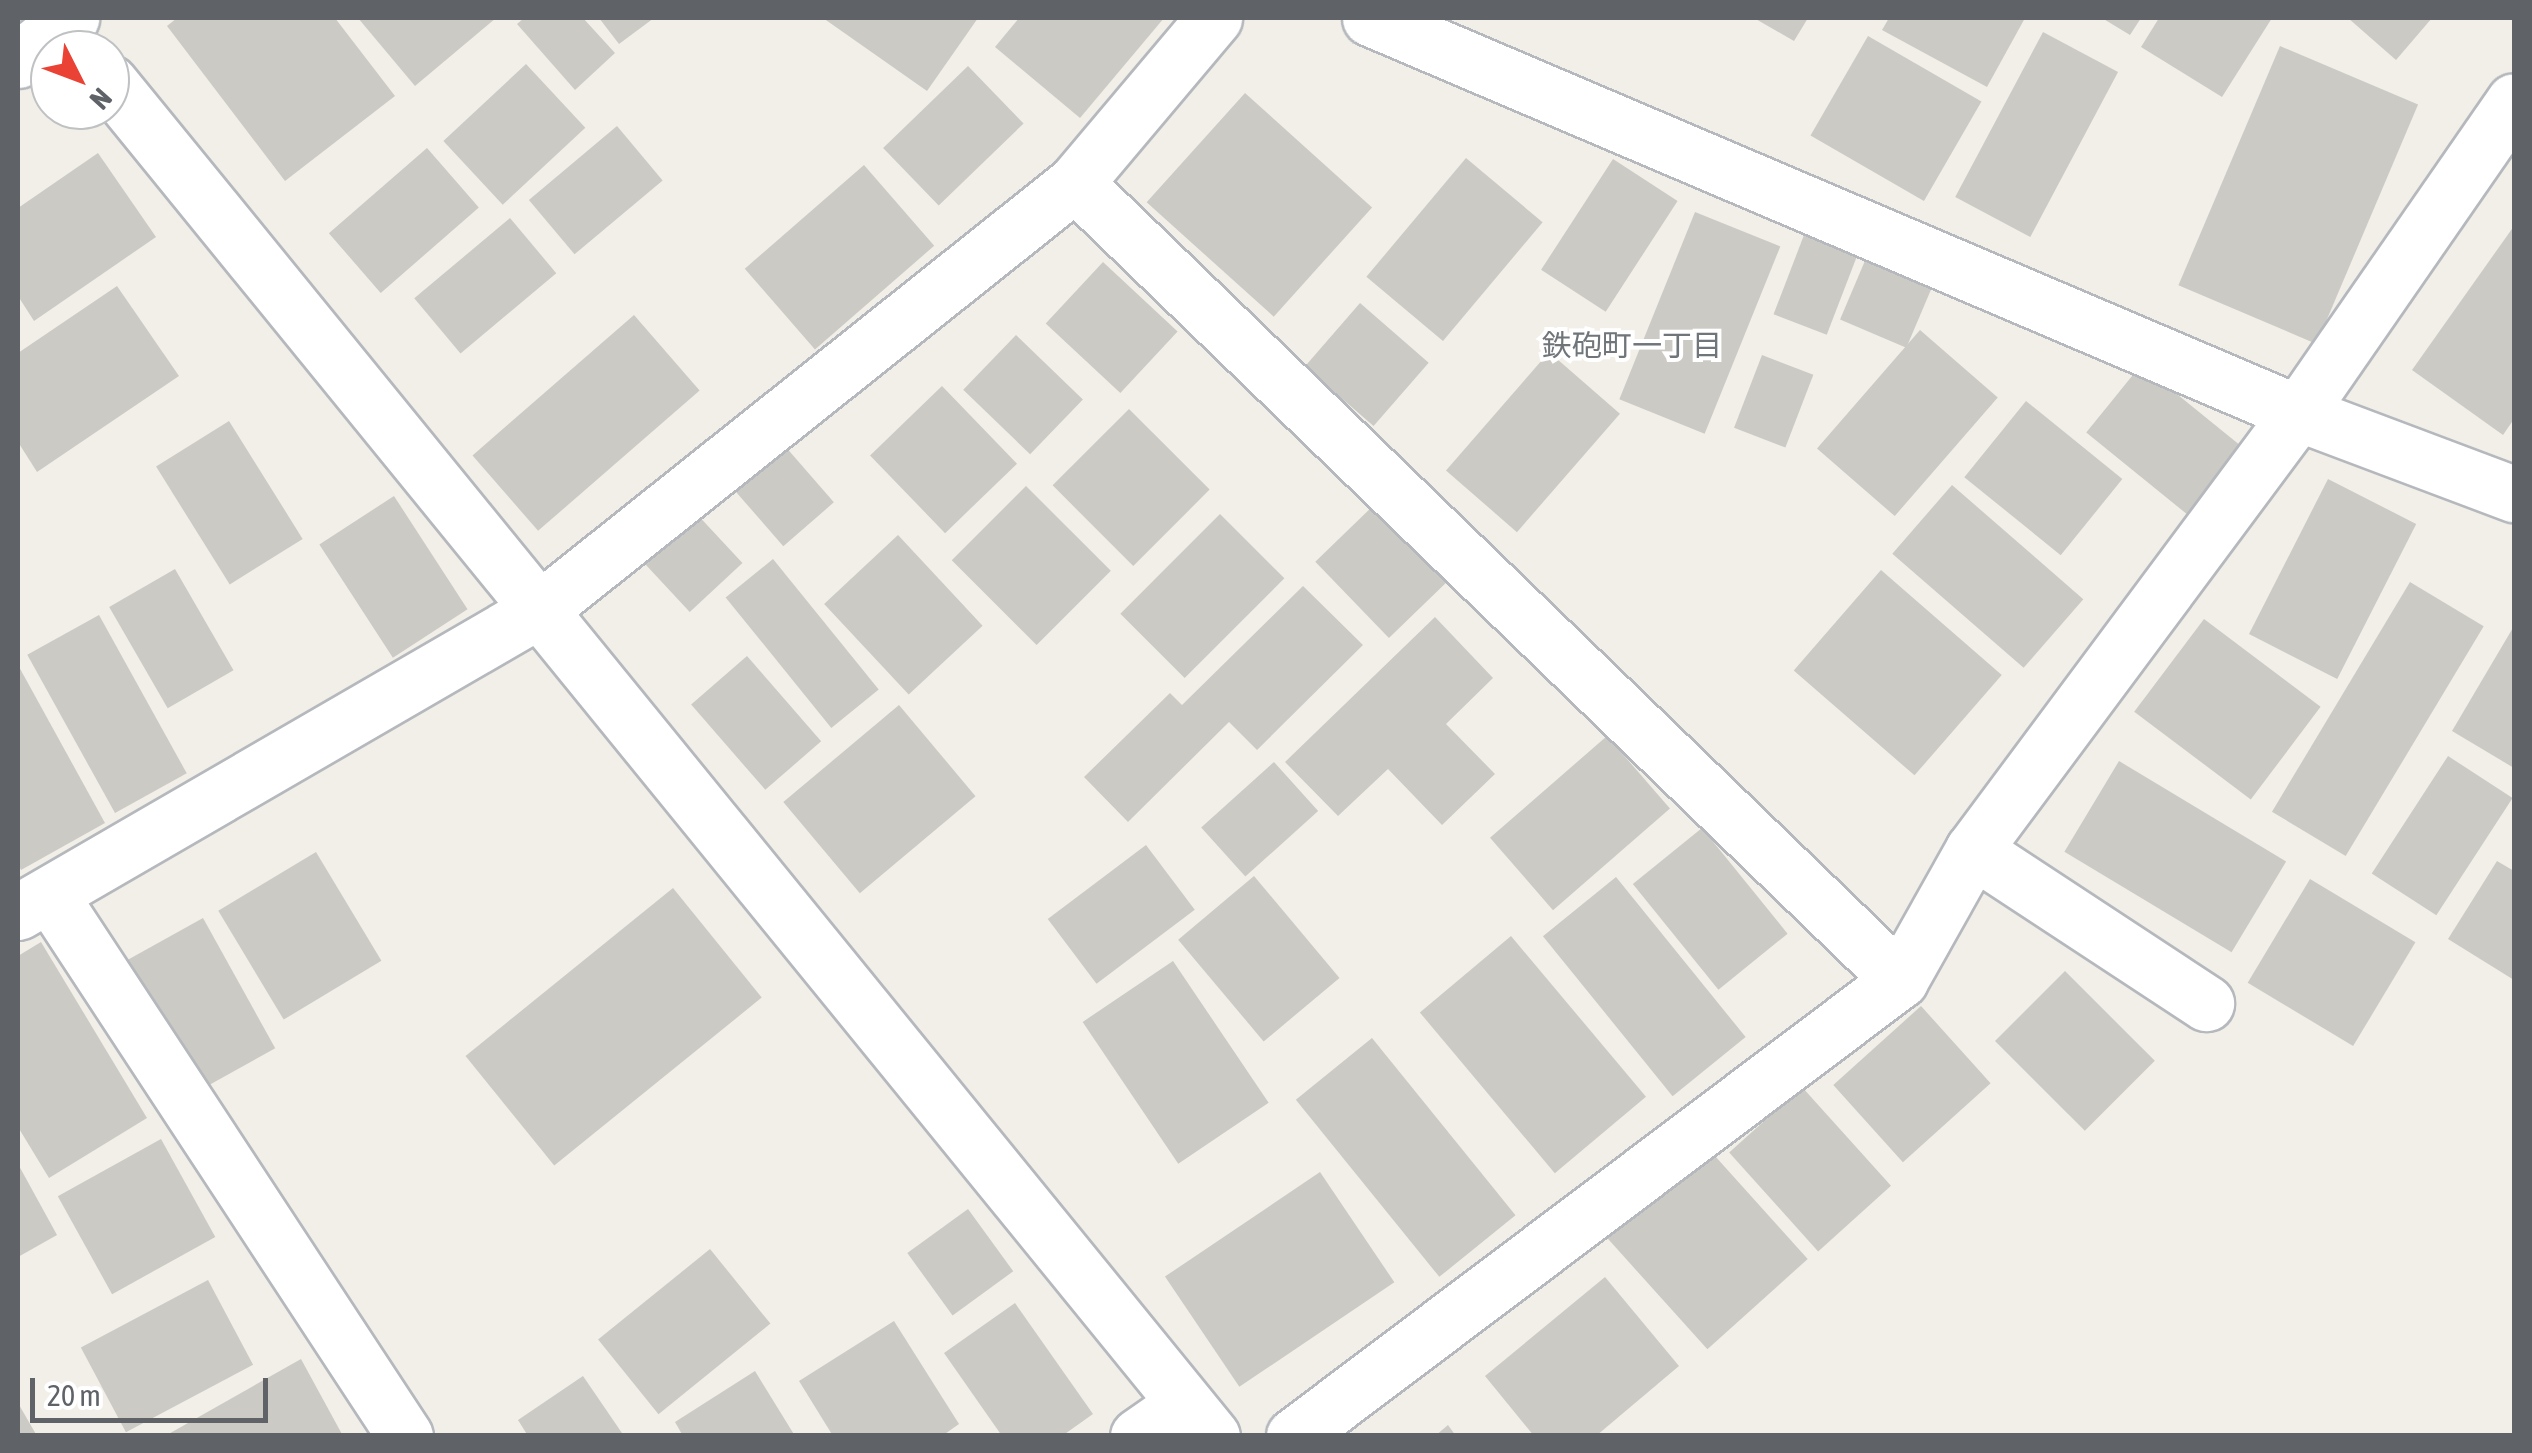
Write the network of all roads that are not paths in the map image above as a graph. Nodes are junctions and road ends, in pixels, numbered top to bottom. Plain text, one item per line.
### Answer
1 (1214, 18) edge
2 (1370, 18) edge
3 (68, 27) edge
4 (18, 60) edge
5 (2514, 101) edge
6 (130, 108) edge
7 (1075, 183) junction
8 (2298, 414) junction
9 (2514, 494) edge
10 (540, 610) junction
11 (1973, 850) junction
12 (34, 903) edge
13 (1900, 980) junction
14 (2206, 1002) dead end
15 (1198, 1420) edge
16 (404, 1436) edge
17 (1138, 1436) edge
18 (1294, 1436) edge

1 - 7 street
2 - 8 street
3 - 4 street
5 - 8 street
6 - 10 street
7 - 10 street
7 - 13 street
8 - 9 street
8 - 11 street
10 - 12 street
10 - 15 street
11 - 13 street
11 - 14 street
12 - 16 street
13 - 18 street
15 - 17 street

